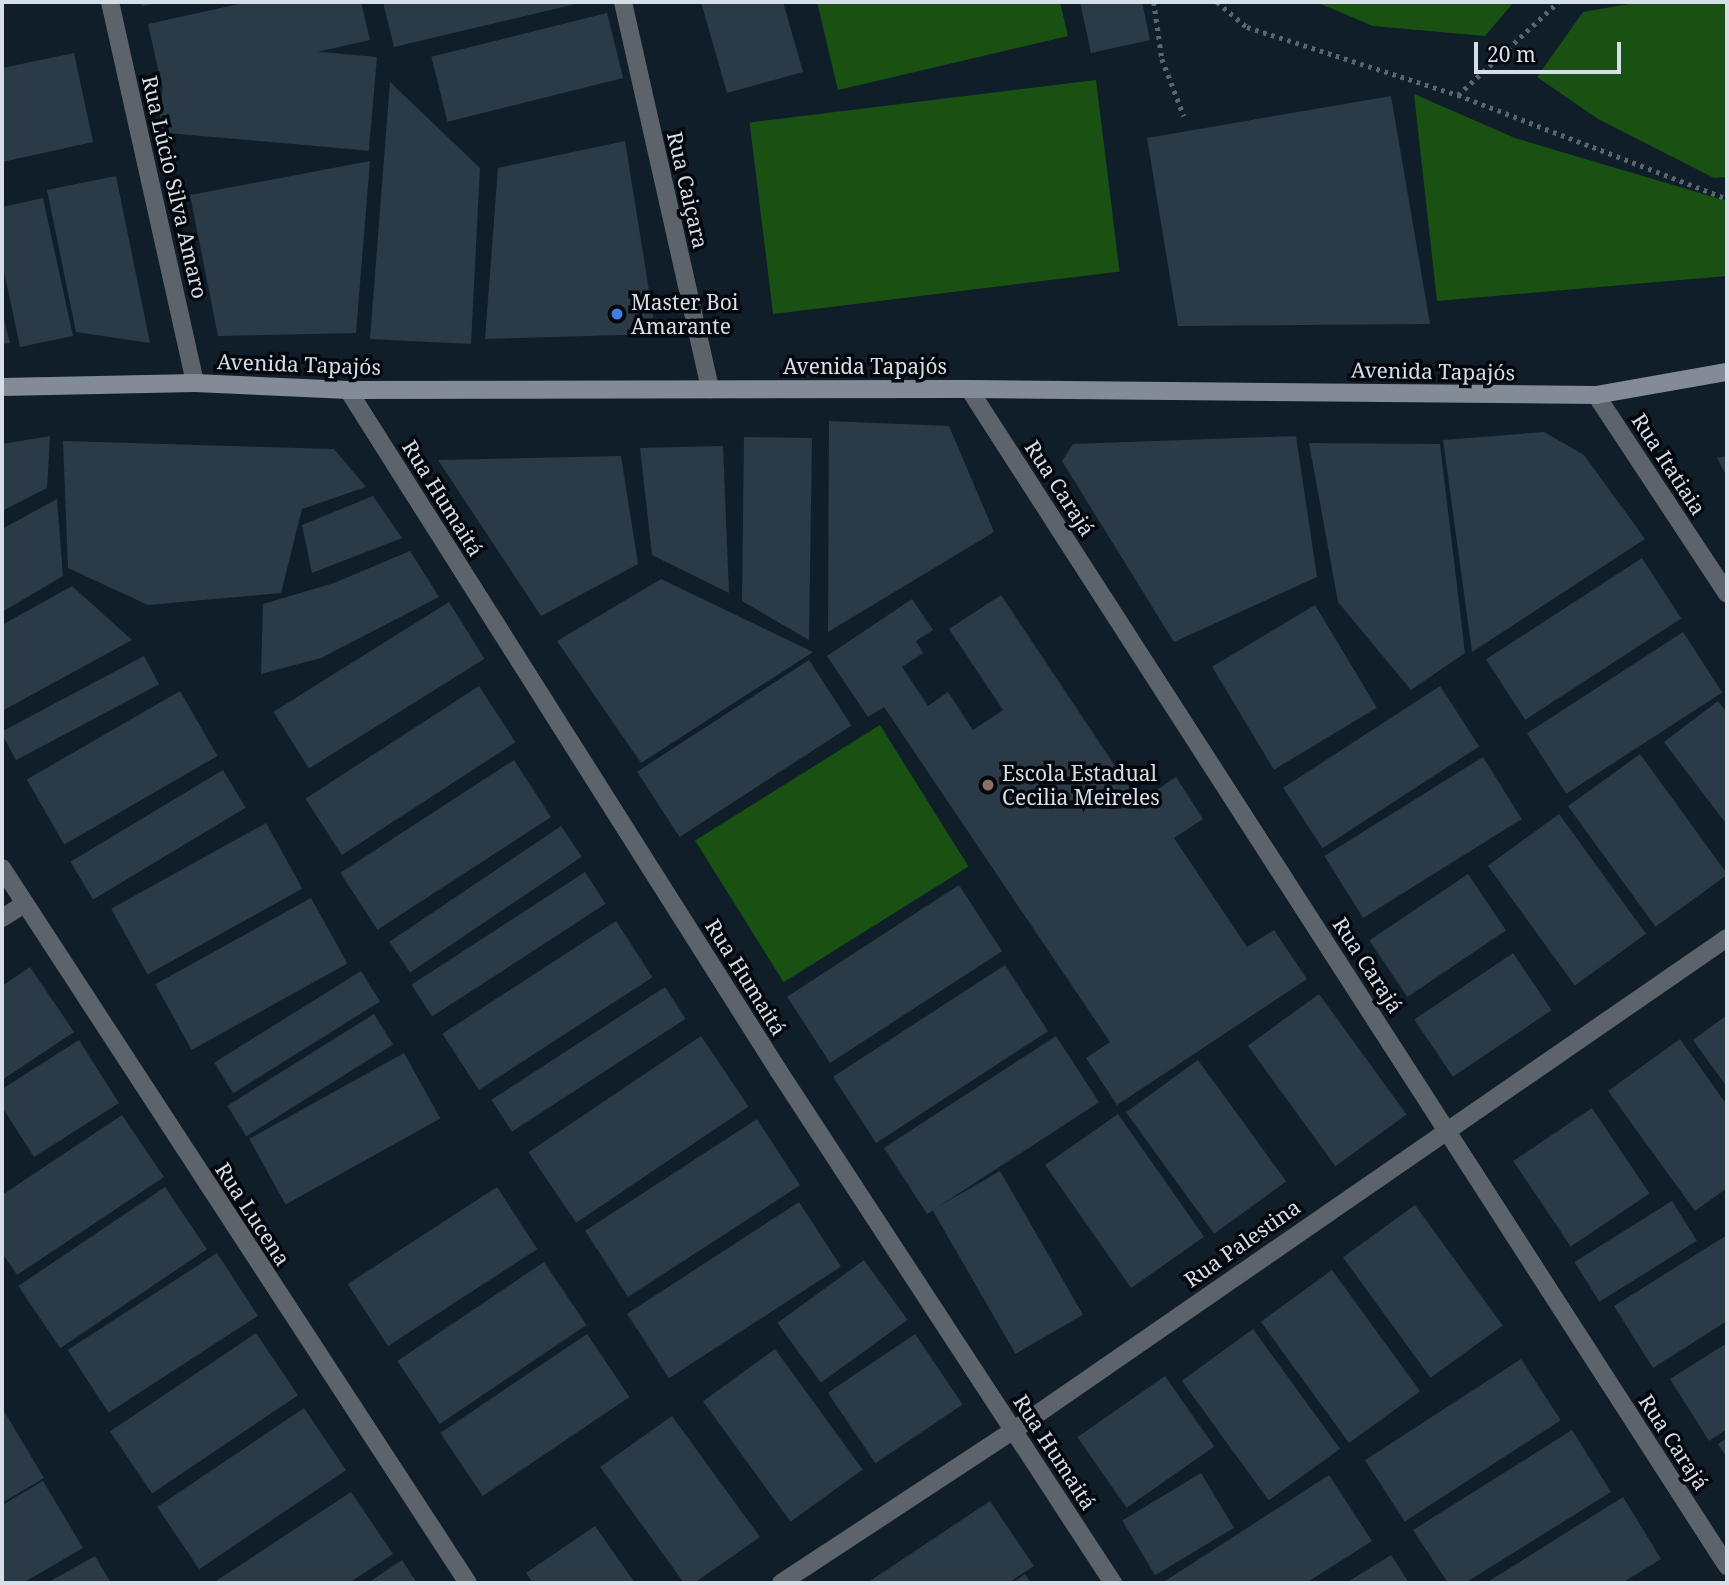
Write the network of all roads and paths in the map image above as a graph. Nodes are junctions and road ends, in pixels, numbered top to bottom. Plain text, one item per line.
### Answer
1 (110, 2) edge
2 (623, 2) edge
3 (1154, 2) edge
4 (1217, 2) edge
5 (1558, 2) edge
6 (1458, 95) junction
7 (1184, 117) dead end
8 (1727, 199) edge
9 (1727, 372) edge
10 (195, 383) junction
11 (2, 387) edge
12 (710, 388) junction
13 (969, 388) junction
14 (348, 390) junction
15 (1597, 395) junction
16 (1727, 594) edge
17 (2, 868) edge
18 (24, 904) junction
19 (2, 918) edge
20 (1727, 938) edge
21 (1446, 1129) junction
22 (1014, 1430) junction
23 (1727, 1566) edge
24 (468, 1583) edge
25 (781, 1583) edge
26 (1114, 1583) edge

1 - 10 street, Rua Lúcio Silva Amaro
2 - 12 street, Rua Caiçara
3 - 7 path
4 - 6 path
5 - 6 path
6 - 8 path
9 - 15 main road, Avenida Tapajós
10 - 11 main road, Avenida Tapajós
10 - 14 main road, Avenida Tapajós
12 - 13 main road, Avenida Tapajós
12 - 14 main road, Avenida Tapajós
13 - 15 main road, Avenida Tapajós
13 - 21 street, Rua Carajá
14 - 22 street, Rua Humaitá
15 - 16 street, Rua Itatiaia
17 - 18 street, Rua Lucena
18 - 19 street
18 - 24 street, Rua Lucena
20 - 21 street, Rua Palestina
21 - 22 street, Rua Palestina
21 - 23 street, Rua Carajá
22 - 25 street, Rua Palestina
22 - 26 street, Rua Humaitá

